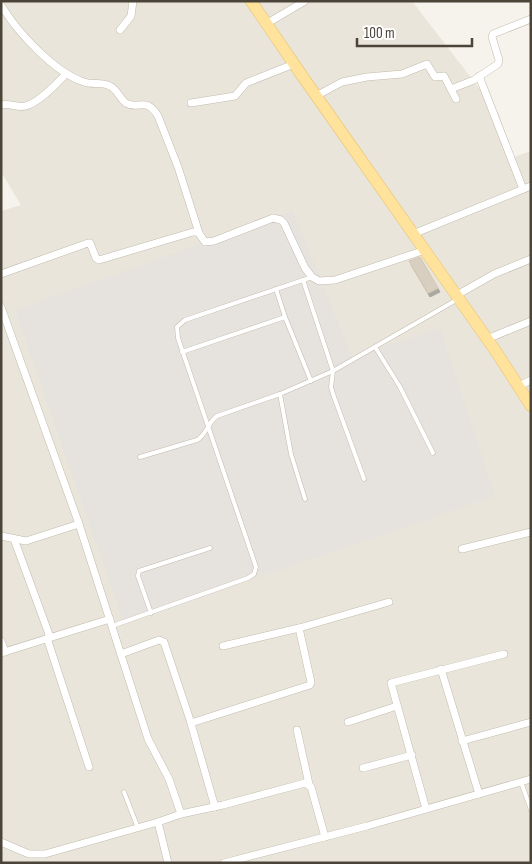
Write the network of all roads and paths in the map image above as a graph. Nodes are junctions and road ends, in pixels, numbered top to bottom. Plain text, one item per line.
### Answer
1 (133, 1) edge
2 (251, 1) edge
3 (305, 1) edge
4 (1, 4) edge
5 (9, 18) junction
6 (531, 19) edge
7 (1, 20) edge
8 (266, 24) junction
9 (120, 30) dead end
10 (294, 64) junction
11 (66, 74) junction
12 (479, 76) junction
13 (451, 89) junction
14 (316, 96) junction
15 (456, 99) dead end
16 (191, 103) dead end
17 (1, 105) edge
18 (531, 186) edge
19 (523, 189) junction
20 (199, 233) junction
21 (413, 234) junction
22 (425, 250) junction
23 (531, 259) edge
24 (1, 274) edge
25 (312, 277) junction
26 (303, 280) junction
27 (276, 290) junction
28 (458, 297) junction
29 (1, 307) edge
30 (285, 317) junction
31 (531, 321) edge
32 (487, 338) junction
33 (375, 347) junction
34 (182, 352) junction
35 (333, 371) junction
36 (531, 380) edge
37 (311, 381) junction
38 (519, 386) junction
39 (280, 394) junction
40 (531, 406) edge
41 (209, 425) junction
42 (434, 453) dead end
43 (140, 458) dead end
44 (364, 479) dead end
45 (306, 499) dead end
46 (79, 524) junction
47 (531, 532) edge
48 (1, 536) edge
49 (14, 539) junction
50 (210, 548) dead end
51 (462, 549) dead end
52 (388, 602) dead end
53 (151, 613) junction
54 (111, 622) junction
55 (299, 628) junction
56 (49, 637) junction
57 (1, 641) edge
58 (223, 646) dead end
59 (3, 653) edge
60 (121, 654) junction
61 (504, 654) dead end
62 (441, 669) junction
63 (397, 706) junction
64 (348, 722) dead end
65 (531, 722) edge
66 (191, 723) junction
67 (297, 730) dead end
68 (462, 741) junction
69 (412, 755) junction
70 (89, 767) dead end
71 (363, 768) dead end
72 (531, 779) edge
73 (521, 782) junction
74 (309, 784) junction
75 (124, 792) dead end
76 (479, 794) junction
77 (215, 807) junction
78 (426, 809) junction
79 (531, 810) edge
80 (180, 814) junction
81 (158, 822) junction
82 (138, 828) junction
83 (325, 837) junction
84 (1, 842) edge
85 (168, 863) edge
86 (224, 863) edge

1 - 9 street
2 - 8 main road
3 - 8 street
4 - 5 street
5 - 7 street
5 - 11 street
6 - 12 street
8 - 10 main road
10 - 14 main road
10 - 16 street
11 - 17 street
11 - 20 street
12 - 13 street
12 - 19 street
13 - 14 street
13 - 15 street
14 - 21 main road
18 - 19 street
19 - 21 street
20 - 24 street
20 - 25 street
21 - 22 main road
22 - 25 street
22 - 28 main road
23 - 28 street
25 - 26 lane
26 - 27 lane
26 - 35 lane
27 - 30 lane
27 - 34 lane
28 - 32 main road
28 - 33 lane
29 - 46 street
30 - 34 lane
30 - 37 lane
31 - 32 street
32 - 38 main road
33 - 35 lane
33 - 42 lane
34 - 41 lane
35 - 37 lane
35 - 44 lane
36 - 38 street
37 - 39 lane
38 - 40 main road
39 - 41 lane
39 - 45 lane
41 - 43 lane
41 - 53 lane
46 - 49 street
46 - 54 street
47 - 51 street
48 - 49 street
49 - 56 street
50 - 53 lane
52 - 55 street
53 - 54 lane
54 - 56 street
54 - 60 street
55 - 58 street
55 - 66 street
56 - 59 street
56 - 70 street
57 - 59 street
60 - 66 street
60 - 80 street
61 - 62 street
62 - 63 street
62 - 68 street
63 - 64 street
63 - 69 street
65 - 68 street
66 - 77 street
67 - 74 street
68 - 76 street
69 - 71 street
69 - 78 street
72 - 73 street
73 - 76 street
73 - 79 lane
74 - 77 street
74 - 83 street
75 - 82 lane
76 - 78 street
77 - 80 street
78 - 83 street
80 - 81 street
81 - 82 street
81 - 85 street
82 - 84 street
83 - 86 street

